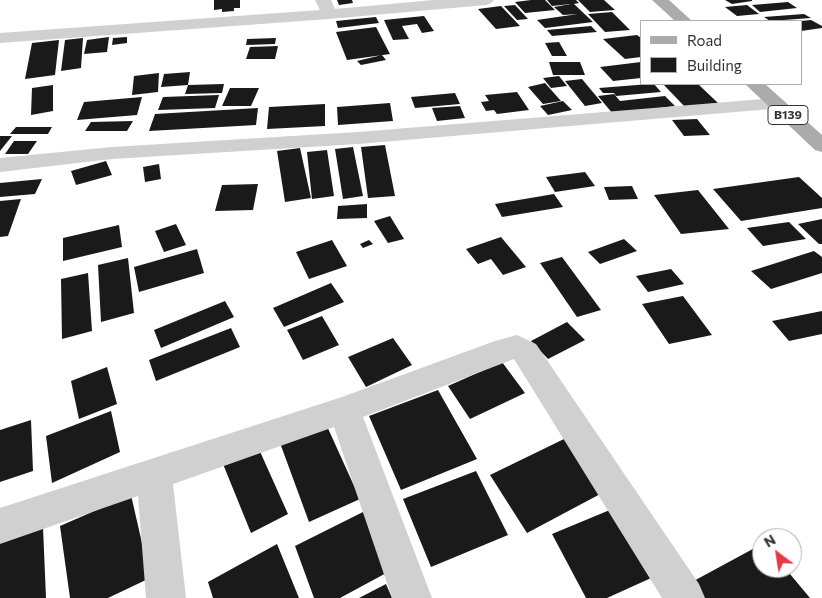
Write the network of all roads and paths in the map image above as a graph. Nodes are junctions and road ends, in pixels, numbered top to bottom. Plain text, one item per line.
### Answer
1 (486, 0) edge
2 (660, 0) edge
3 (326, 7) edge
4 (683, 20) edge
5 (0, 38) edge
6 (755, 85) edge
7 (776, 104) junction
8 (822, 146) edge
9 (0, 165) edge
10 (344, 410) junction
11 (154, 474) junction
12 (0, 526) edge
13 (166, 598) edge
14 (412, 598) edge
15 (685, 598) edge

1 - 3 street
2 - 4 main road
3 - 5 street
6 - 7 main road, B139
7 - 8 main road, B139
7 - 9 street
10 - 11 street
10 - 14 street
10 - 15 street
11 - 12 street
11 - 13 street

